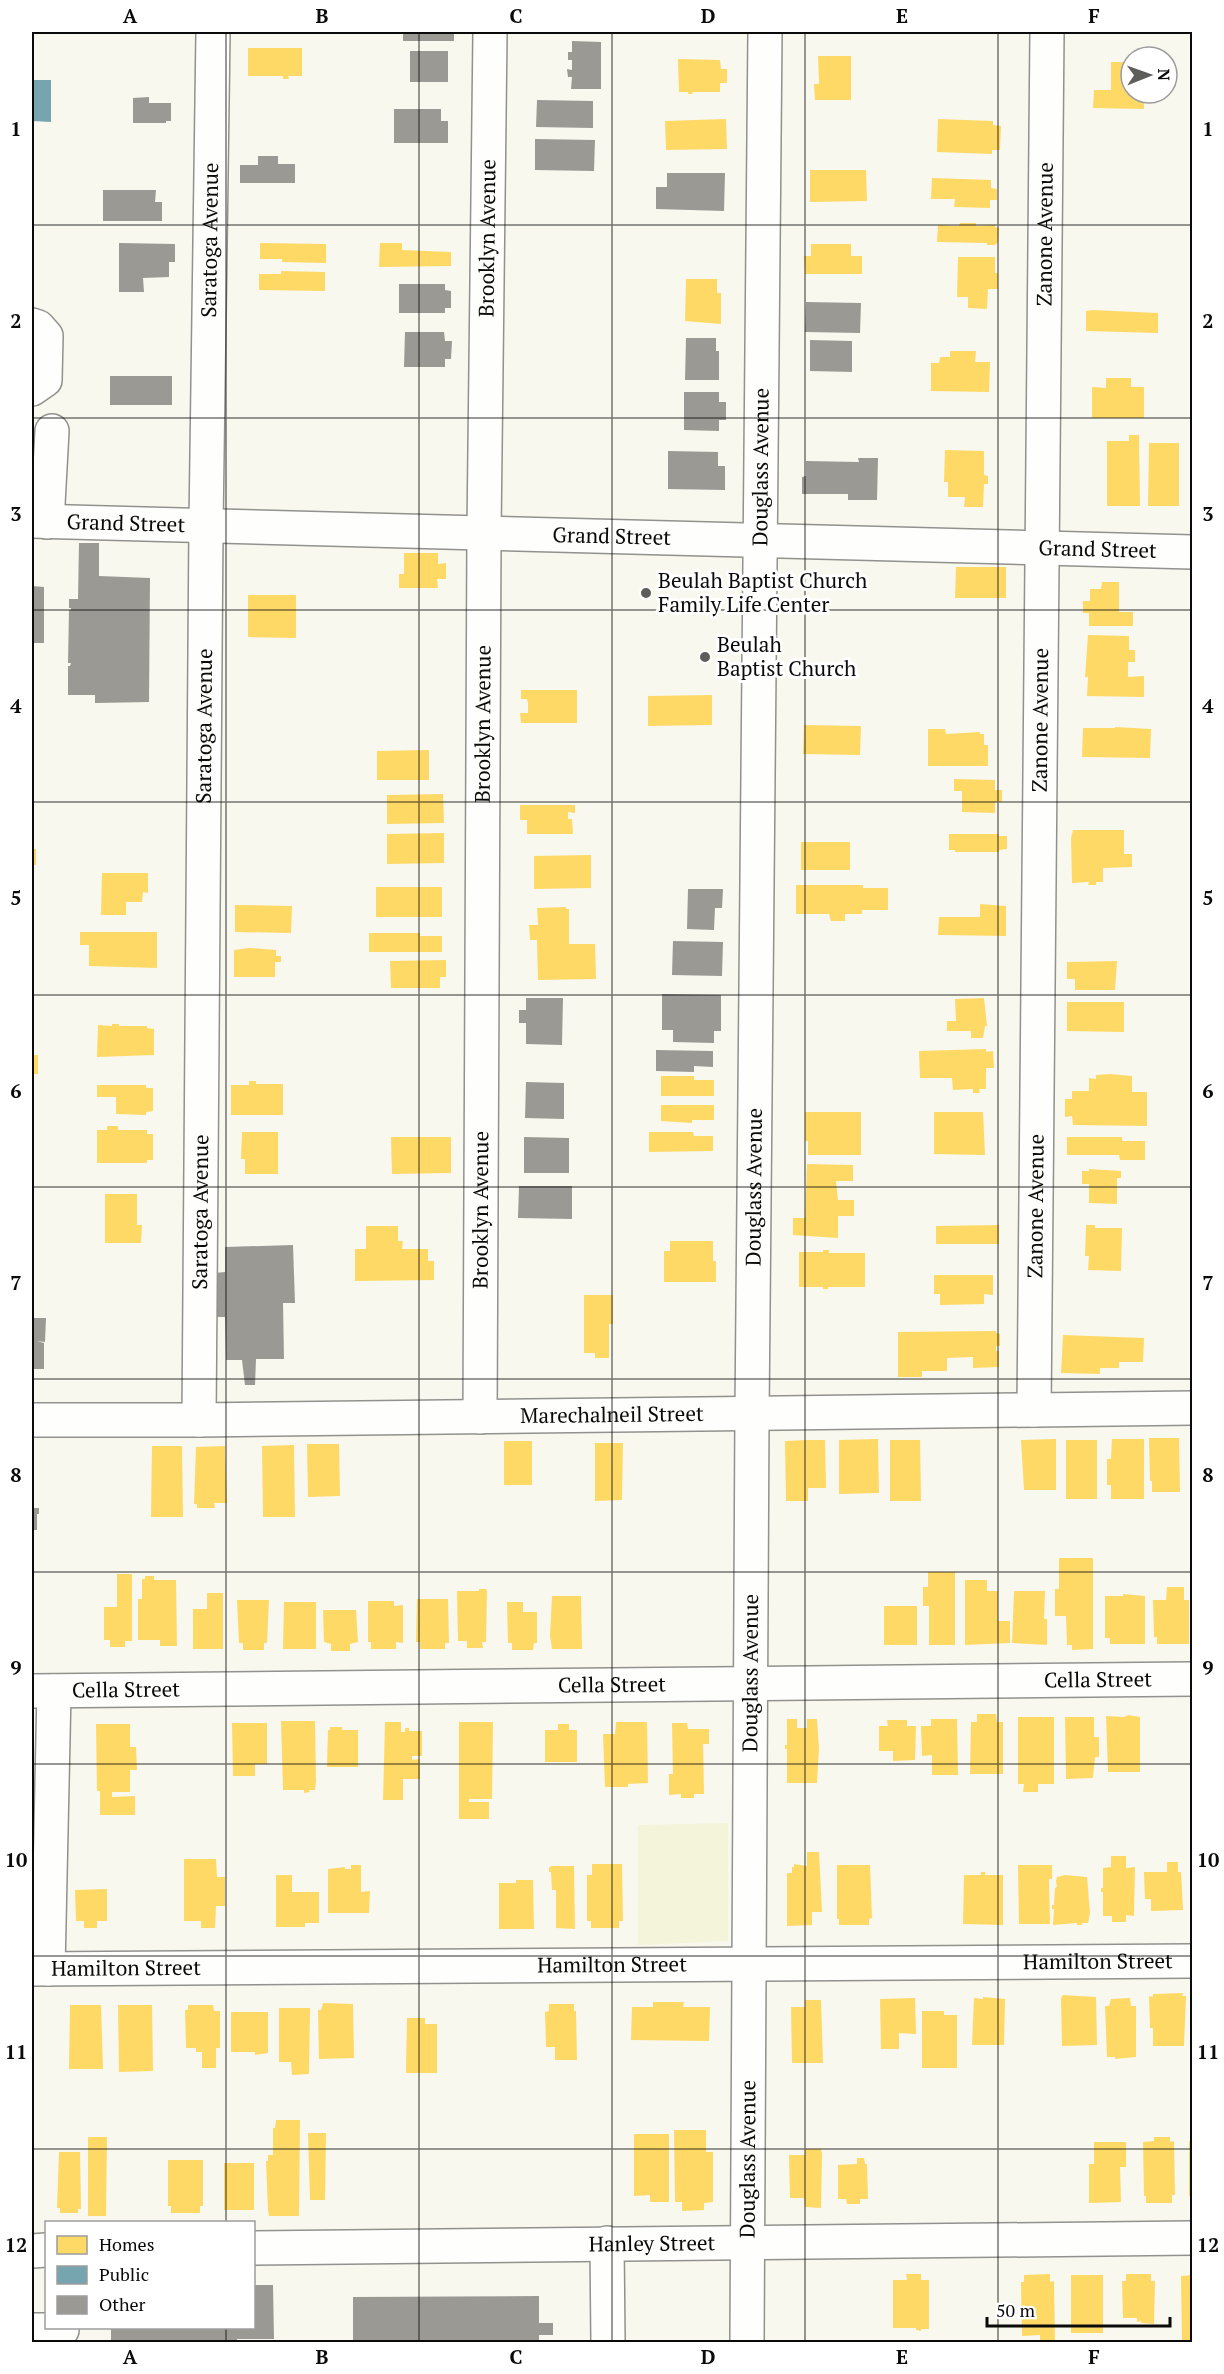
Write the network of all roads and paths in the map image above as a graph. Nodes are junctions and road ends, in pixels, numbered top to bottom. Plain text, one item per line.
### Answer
1 (213, 32) edge
2 (490, 32) edge
3 (765, 32) edge
4 (1047, 32) edge
5 (32, 325) edge
6 (32, 389) edge
7 (52, 431) dead end
8 (40, 485) edge
9 (39, 522) edge
10 (206, 526) junction
11 (484, 533) junction
12 (762, 540) junction
13 (1042, 548) junction
14 (1192, 552) edge
15 (1192, 1408) edge
16 (1034, 1410) junction
17 (752, 1413) junction
18 (480, 1417) junction
19 (32, 1420) edge
20 (199, 1420) junction
21 (1192, 1679) edge
22 (751, 1683) junction
23 (43, 1691) edge
24 (1192, 1961) edge
25 (749, 1964) junction
26 (40, 1969) edge
27 (1192, 2238) edge
28 (747, 2242) junction
29 (607, 2243) junction
30 (255, 2248) edge
31 (608, 2343) edge
32 (747, 2343) edge

1 - 10 street, Saratoga Avenue
2 - 11 street, Brooklyn Avenue
3 - 12 street, Douglass Avenue
4 - 13 street, Zanone Avenue
5 - 6 street
7 - 8 street
8 - 9 street
9 - 10 street, Grand Street
10 - 11 street, Grand Street
10 - 20 street, Saratoga Avenue
11 - 12 street, Grand Street
11 - 18 street, Brooklyn Avenue
12 - 13 street, Grand Street
12 - 17 street, Douglass Avenue
13 - 14 street, Grand Street
13 - 16 street, Zanone Avenue
15 - 16 street, Marechalneil Street
16 - 17 street, Marechalneil Street
17 - 18 street, Marechalneil Street
17 - 22 street, Douglass Avenue
18 - 20 street, Marechalneil Street
19 - 20 street, Marechalneil Street
21 - 22 street, Cella Street
22 - 23 street, Cella Street
22 - 25 street, Douglass Avenue
23 - 26 street
24 - 25 street, Hamilton Street
25 - 26 street, Hamilton Street
25 - 28 street, Douglass Avenue
27 - 28 street, Hanley Street
28 - 29 street, Hanley Street
28 - 32 street, Douglass Avenue
29 - 30 street, Hanley Street
29 - 31 street

